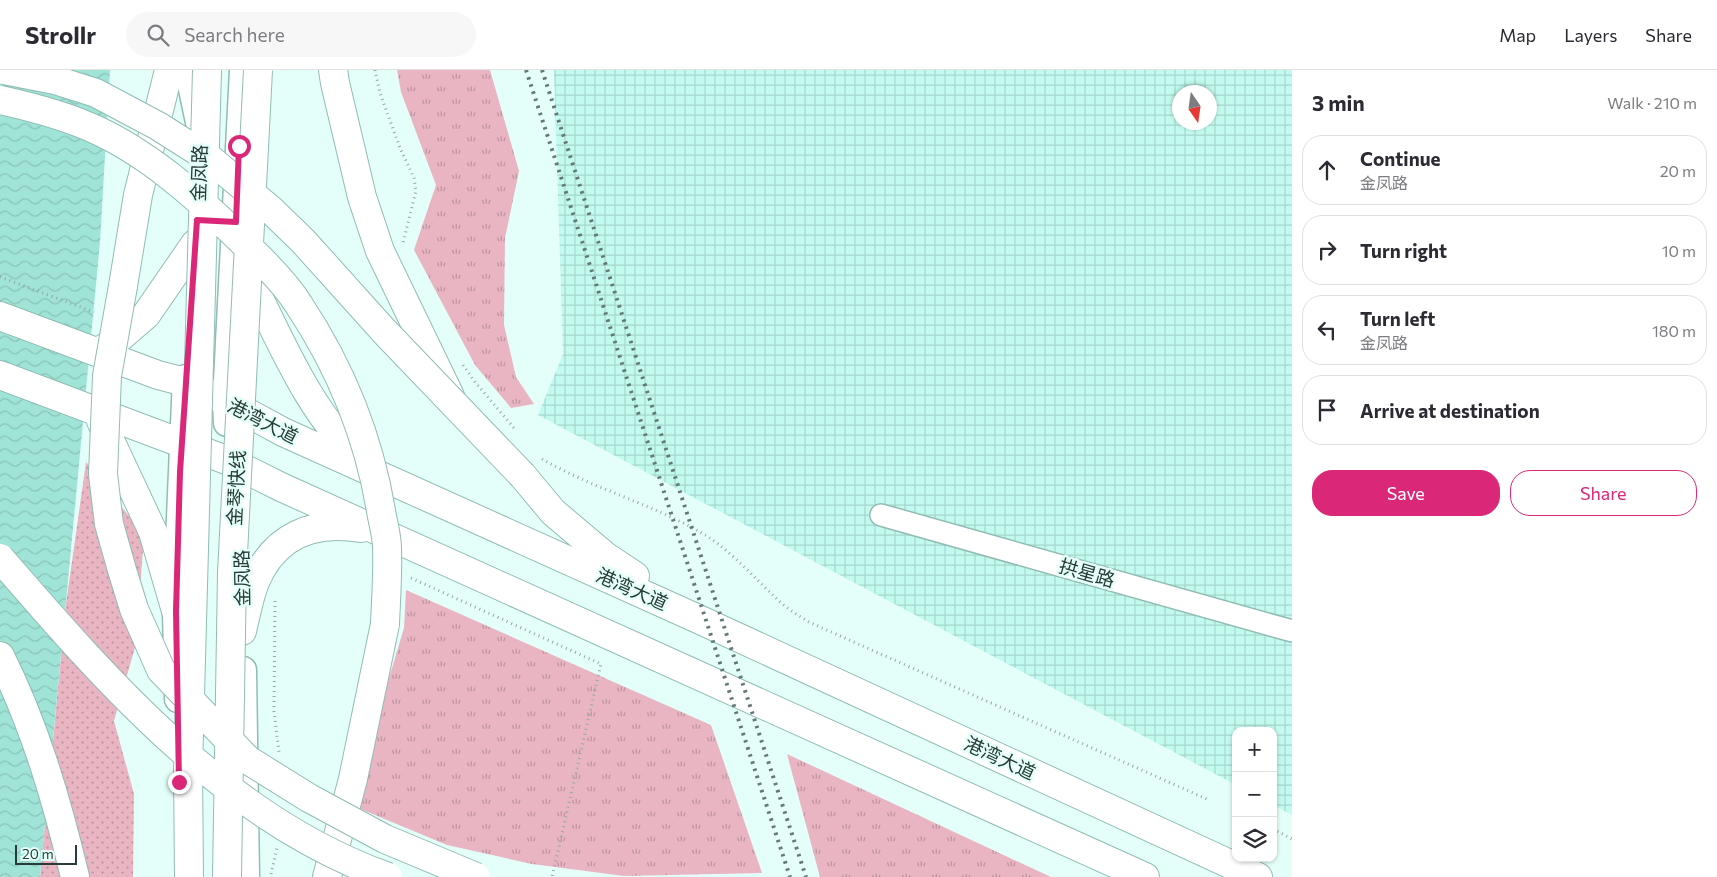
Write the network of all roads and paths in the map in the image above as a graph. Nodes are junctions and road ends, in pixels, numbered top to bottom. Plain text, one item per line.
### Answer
1 (4, 70) edge
2 (169, 70) edge
3 (188, 70) edge
4 (207, 70) edge
5 (243, 70) edge
6 (258, 70) edge
7 (334, 70) edge
8 (375, 70) edge
9 (0, 100) edge
10 (196, 232) junction
11 (235, 235) junction
12 (406, 251) dead end
13 (0, 277) edge
14 (102, 314) dead end
15 (0, 316) edge
16 (99, 352) junction
17 (459, 358) dead end
18 (0, 375) edge
19 (185, 382) junction
20 (226, 401) junction
21 (453, 402) junction
22 (97, 412) junction
23 (516, 431) dead end
24 (182, 444) junction
25 (229, 460) junction
26 (531, 467) junction
27 (382, 477) junction
28 (881, 515) dead end
29 (380, 532) junction
30 (0, 558) edge
31 (407, 576) dead end
32 (276, 599) dead end
33 (176, 611) junction
34 (696, 618) junction
35 (242, 631) junction
36 (1292, 631) edge
37 (0, 656) edge
38 (279, 755) dead end
39 (1209, 800) dead end
40 (1277, 831) edge
41 (1292, 839) edge
42 (277, 842) dead end
43 (75, 877) edge
44 (180, 877) edge
45 (189, 877) edge
46 (227, 877) edge
47 (246, 877) edge
48 (270, 877) edge
49 (326, 877) edge
50 (388, 877) edge
51 (476, 877) edge
52 (552, 877) edge
53 (1145, 877) edge
54 (1258, 877) edge

1 - 21 highway, bridge
2 - 51 highway, bridge
3 - 10 main road, 金凤路
4 - 45 highway, 金琴快线, bridge
5 - 11 main road, 金凤路
6 - 46 highway, 金琴快线, bridge
7 - 21 highway
8 - 12 path
9 - 49 highway, bridge
10 - 11 main road
10 - 16 highway
10 - 19 main road, 金凤路
11 - 20 main road, 金凤路
11 - 27 highway
13 - 14 path
15 - 16 highway, 港湾大道
16 - 19 highway, 港湾大道
17 - 23 path
18 - 22 highway
19 - 20 highway, 港湾大道
19 - 24 main road, 金凤路
20 - 25 main road, 金凤路
20 - 27 highway, 港湾大道
21 - 26 highway, bridge
22 - 24 highway
22 - 33 highway
24 - 25 highway
24 - 33 main road, 金凤路
25 - 29 highway
25 - 35 main road, 金凤路
26 - 34 highway
26 - 39 path
27 - 34 highway, 港湾大道
28 - 36 street, 拱星路
29 - 35 highway
29 - 53 highway
30 - 50 highway, bridge
31 - 52 path
32 - 38 path
33 - 44 main road, 金凤路
34 - 54 highway, 港湾大道
35 - 47 main road, 金凤路
37 - 43 highway
40 - 41 path
42 - 48 path

